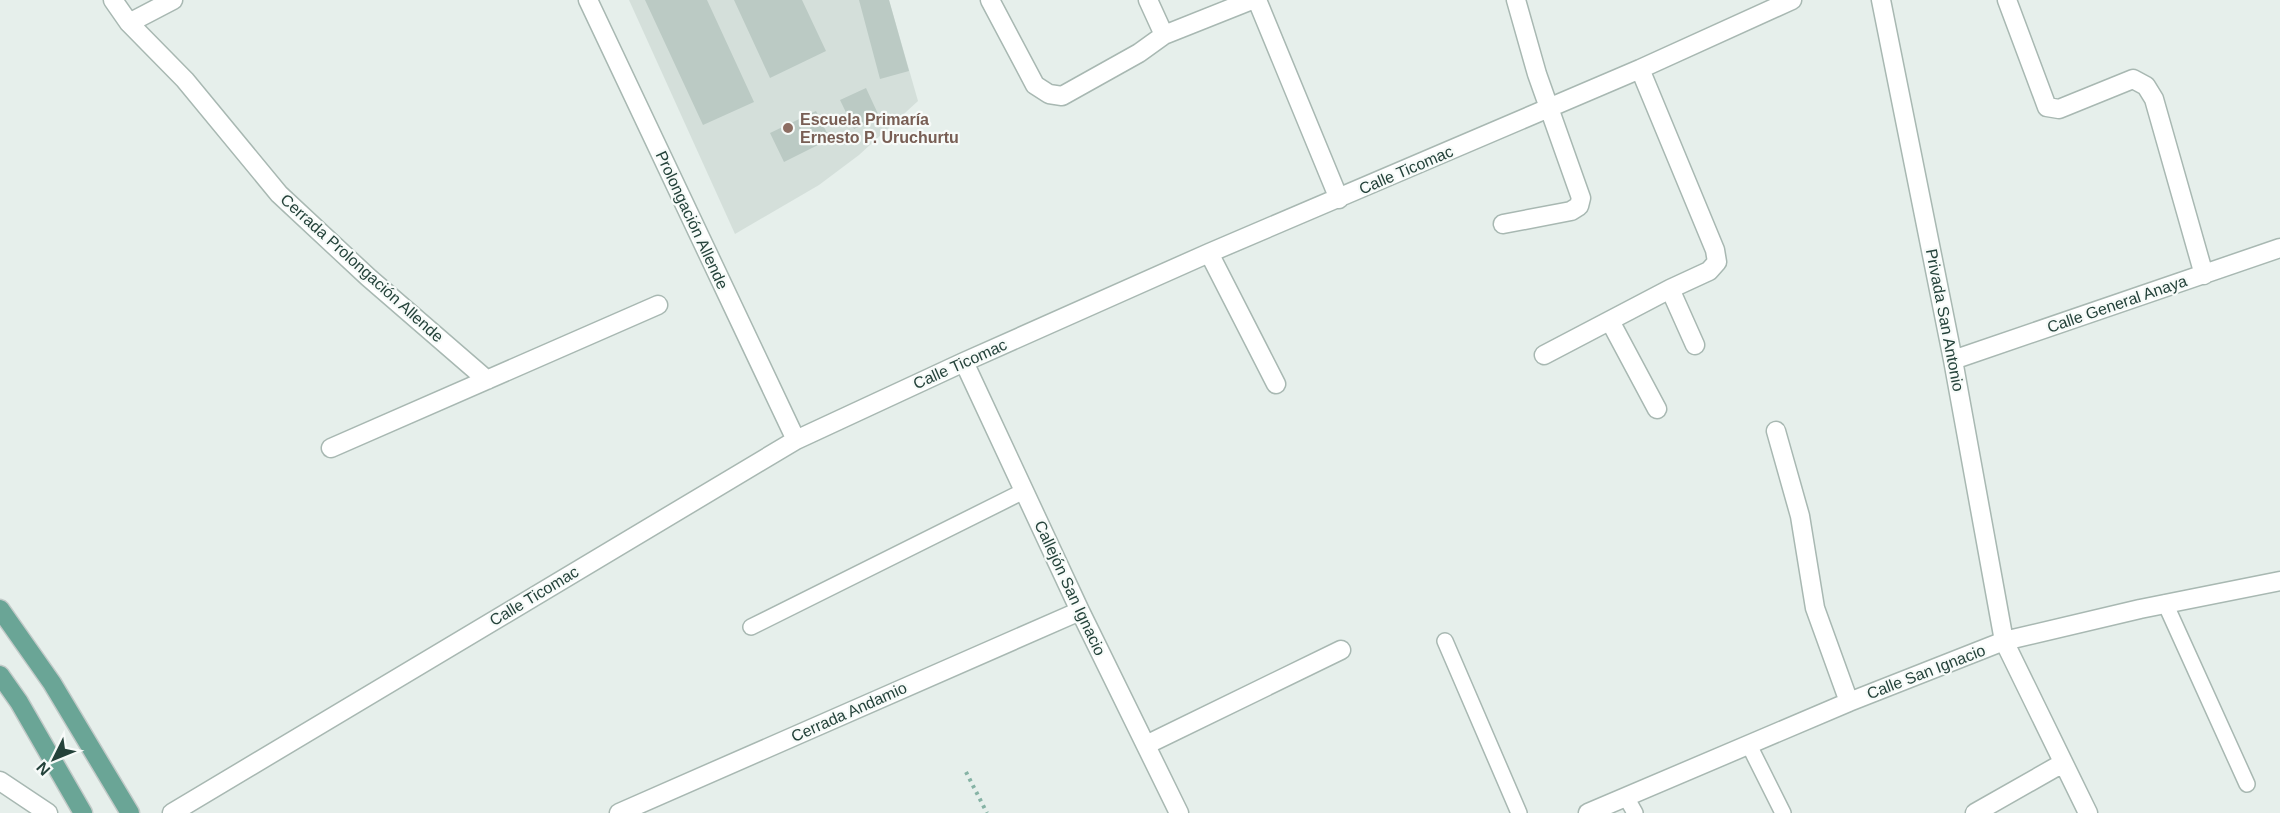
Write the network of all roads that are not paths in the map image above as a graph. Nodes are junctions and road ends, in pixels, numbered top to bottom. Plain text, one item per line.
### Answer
1 (113, 0) edge
2 (172, 0) edge
3 (588, 0) edge
4 (990, 0) edge
5 (1148, 0) edge
6 (1252, 0) edge
7 (1257, 0) edge
8 (1516, 0) edge
9 (1792, 0) edge
10 (1881, 0) edge
11 (2007, 0) edge
12 (1767, 5) edge
13 (129, 23) junction
14 (1164, 35) junction
15 (1640, 69) junction
16 (1550, 108) junction
17 (1339, 199) junction
18 (1503, 224) dead end
19 (2280, 248) edge
20 (1209, 253) junction
21 (2204, 274) junction
22 (1670, 289) junction
23 (658, 305) dead end
24 (1610, 321) junction
25 (1695, 345) dead end
26 (1544, 355) dead end
27 (1953, 360) junction
28 (964, 362) junction
29 (487, 380) junction
30 (1276, 384) dead end
31 (1657, 409) dead end
32 (1776, 431) dead end
33 (796, 440) junction
34 (331, 448) dead end
35 (1024, 491) junction
36 (2280, 581) edge
37 (2165, 603) junction
38 (0, 609) edge
39 (1080, 610) junction
40 (751, 627) dead end
41 (1445, 641) dead end
42 (2004, 641) junction
43 (1341, 650) dead end
44 (0, 675) edge
45 (1849, 702) junction
46 (1146, 745) junction
47 (1749, 745) junction
48 (2063, 763) junction
49 (0, 781) edge
50 (2247, 784) dead end
51 (1631, 805) edge
52 (48, 813) edge
53 (83, 813) edge
54 (130, 813) edge
55 (172, 813) edge
56 (619, 813) edge
57 (1179, 813) edge
58 (1519, 813) edge
59 (1588, 813) edge
60 (1783, 813) edge
61 (1975, 813) edge
62 (2088, 813) edge

1 - 13 street, Cerrada Prolongación Allende
2 - 13 street
3 - 33 street, Prolongación Allende
4 - 14 street
5 - 14 street
6 - 14 street
7 - 17 street
8 - 16 street
9 - 12 street, Calle Ticomac
10 - 27 street, Privada San Antonio
11 - 21 street
12 - 15 street, Calle Ticomac
13 - 29 street, Cerrada Prolongación Allende
15 - 16 street, Calle Ticomac
15 - 22 street
16 - 17 street, Calle Ticomac
16 - 18 street
17 - 20 street, Calle Ticomac
19 - 21 street, Calle General Anaya
20 - 28 street, Calle Ticomac
20 - 30 street
21 - 27 street, Calle General Anaya
22 - 24 street
22 - 25 street
23 - 29 street
24 - 26 street
24 - 31 street
27 - 42 street, Privada San Antonio
28 - 33 street, Calle Ticomac
28 - 35 street, Callejón San Ignacio
29 - 34 street
32 - 45 street
33 - 55 street, Calle Ticomac
35 - 39 street, Callejón San Ignacio
35 - 40 lane
36 - 37 street, Calle San Ignacio
37 - 42 street, Calle San Ignacio
37 - 50 lane
38 - 54 main road
39 - 46 street, Callejón San Ignacio
39 - 56 street, Cerrada Andamio
41 - 58 lane
42 - 45 street, Calle San Ignacio
42 - 48 street, Privada San Antonio
43 - 46 street
44 - 53 main road
45 - 47 street, Calle San Ignacio
46 - 57 street, Callejón San Ignacio
47 - 51 street, Calle San Ignacio
47 - 60 lane
48 - 61 street
48 - 62 street, Privada San Antonio
49 - 52 street
51 - 59 street, Calle San Ignacio

